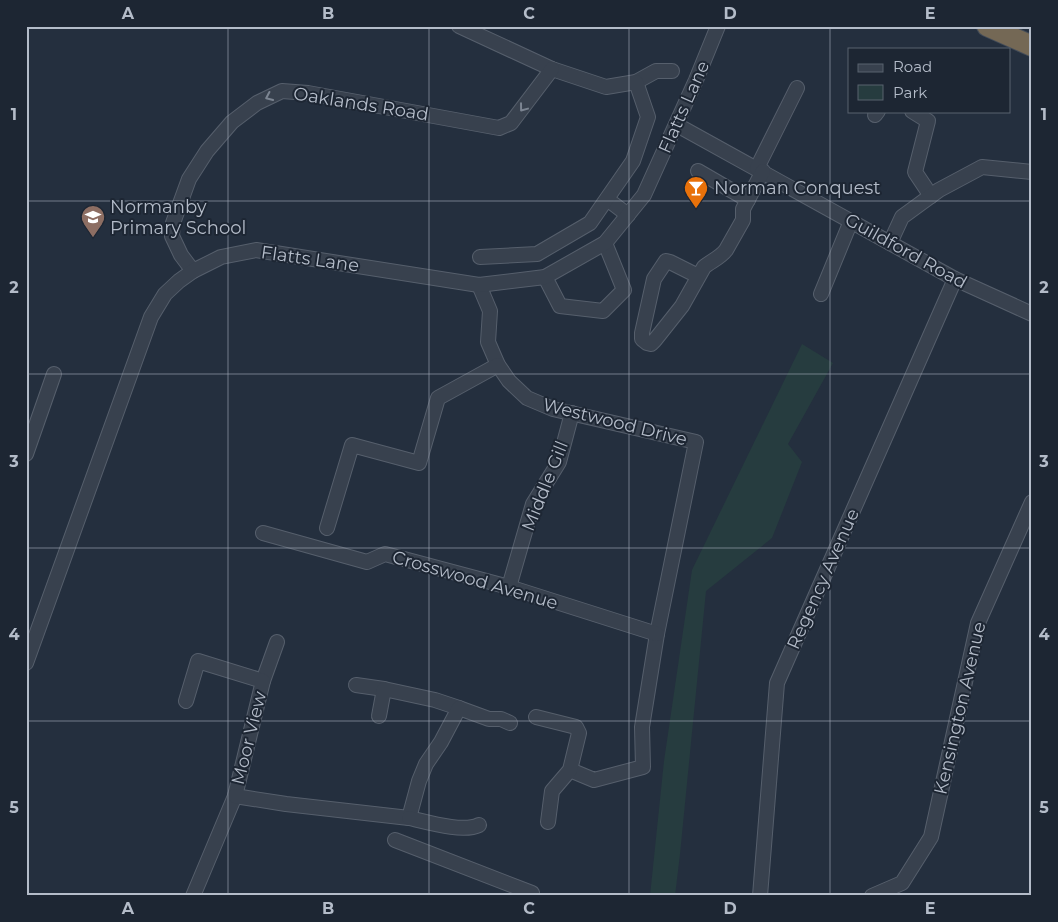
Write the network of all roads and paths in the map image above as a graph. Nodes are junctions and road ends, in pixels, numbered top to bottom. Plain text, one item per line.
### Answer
1 (460, 26) edge
2 (718, 26) edge
3 (987, 26) edge
4 (1032, 46) edge
5 (552, 69) junction
6 (672, 71) dead end
7 (636, 82) junction
8 (797, 88) dead end
9 (914, 112) edge
10 (677, 125) junction
11 (760, 170) junction
12 (698, 171) dead end
13 (1032, 172) edge
14 (931, 196) junction
15 (607, 199) junction
16 (748, 200) junction
17 (628, 215) junction
18 (851, 221) junction
19 (605, 243) junction
20 (890, 243) junction
21 (480, 257) dead end
22 (193, 270) junction
23 (698, 276) junction
24 (545, 277) junction
25 (954, 279) junction
26 (479, 285) junction
27 (820, 294) dead end
28 (1032, 314) edge
29 (498, 365) junction
30 (54, 374) dead end
31 (572, 413) junction
32 (26, 454) edge
33 (1032, 502) edge
34 (328, 528) dead end
35 (264, 533) dead end
36 (509, 588) junction
37 (656, 634) junction
38 (277, 642) dead end
39 (26, 663) edge
40 (263, 681) junction
41 (356, 685) dead end
42 (384, 689) junction
43 (186, 701) dead end
44 (459, 708) junction
45 (379, 716) dead end
46 (536, 717) dead end
47 (510, 723) dead end
48 (570, 770) junction
49 (235, 796) junction
50 (409, 818) junction
51 (548, 822) dead end
52 (479, 825) dead end
53 (395, 840) dead end
54 (193, 896) edge
55 (531, 896) edge
56 (760, 896) edge
57 (872, 896) edge

1 - 5 street
2 - 10 street, Flatts Lane
3 - 4 highway
5 - 7 street
5 -> 22 street, Oaklands Road
6 - 7 street
7 - 15 street
8 - 11 street
9 - 14 street
10 - 11 street, Guildford Road
10 - 17 street, Flatts Lane
11 - 16 street
11 - 18 street, Guildford Road
12 - 16 street
13 - 14 street
14 - 20 street
15 - 17 street
15 - 21 street
16 - 23 street
17 - 19 street, Flatts Lane
18 - 20 street, Guildford Road
18 - 27 street
19 - 24 street, Flatts Lane
19 - 24 street
20 - 25 street, Guildford Road
22 - 26 street, Flatts Lane
22 - 39 street, Flatts Lane
23 - 23 street
24 - 26 street, Flatts Lane
25 - 28 street, Guildford Road
25 - 56 street, Regency Avenue
26 - 29 street, Westwood Drive
29 - 31 street, Westwood Drive
29 - 34 street
30 - 32 street
31 - 36 street, Middle Gill
31 - 37 street, Westwood Drive
33 - 57 street, Kensington Avenue
35 - 36 street, Crosswood Avenue
36 - 37 street, Crosswood Avenue
37 - 48 street
38 - 40 street
40 - 43 street, Moor View
40 - 49 street, Moor View
41 - 42 street
42 - 44 street
42 - 45 street
44 - 47 street
44 - 50 street
46 - 48 street
48 - 51 street
49 - 50 street
49 - 54 street, Moor View
50 - 52 street
53 - 55 street

